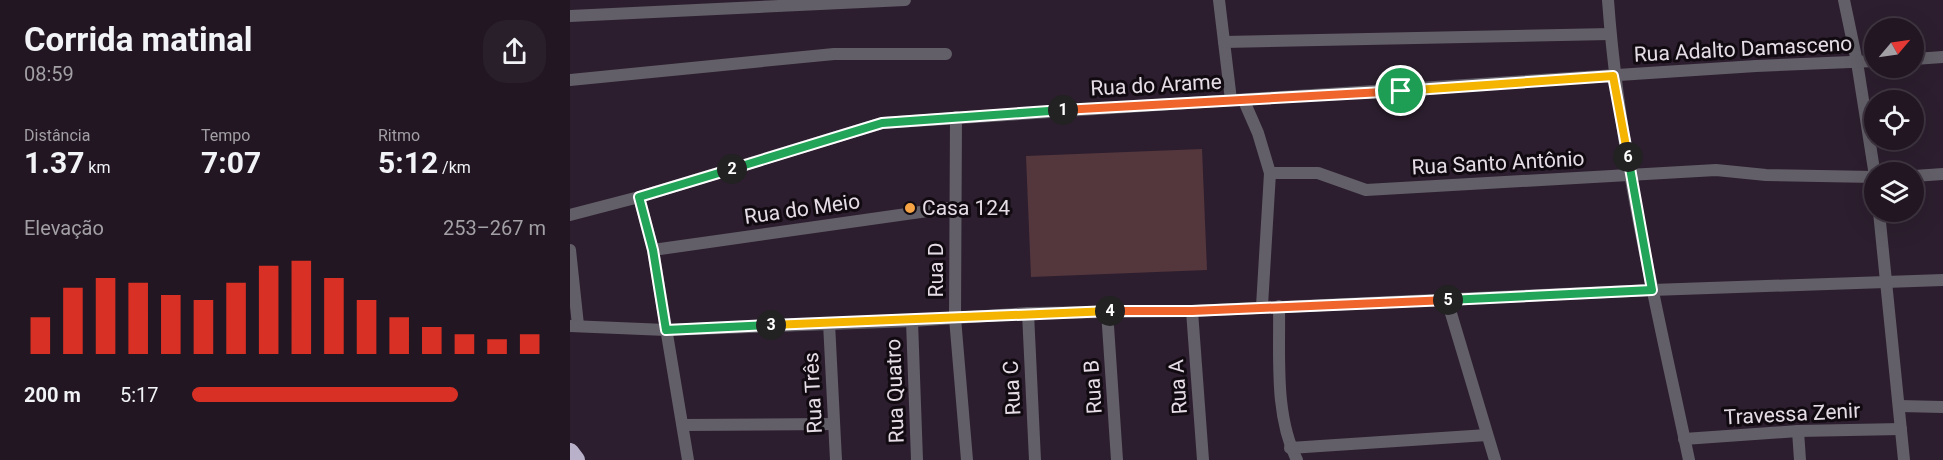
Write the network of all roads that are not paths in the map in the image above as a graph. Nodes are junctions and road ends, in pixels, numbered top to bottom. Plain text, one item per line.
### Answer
1 (905, 0) edge
2 (1608, 0) edge
3 (1844, 0) edge
4 (1218, 1) edge
5 (570, 16) edge
6 (1610, 34) junction
7 (1224, 42) junction
8 (946, 54) dead end
9 (1943, 57) edge
10 (1924, 58) edge
11 (1857, 62) junction
12 (1864, 62) edge
13 (1613, 76) junction
14 (570, 80) edge
15 (1231, 100) junction
16 (1244, 101) junction
17 (956, 117) junction
18 (1873, 162) edge
19 (1270, 173) junction
20 (1943, 174) edge
21 (1924, 175) edge
22 (1632, 176) junction
23 (1864, 177) edge
24 (639, 197) junction
25 (956, 207) junction
26 (570, 215) edge
27 (1880, 222) edge
28 (570, 250) edge
29 (653, 250) junction
30 (1943, 280) edge
31 (1886, 282) junction
32 (1652, 290) junction
33 (1447, 300) junction
34 (1262, 306) junction
35 (1279, 306) junction
36 (1107, 311) junction
37 (1192, 311) junction
38 (1028, 313) junction
39 (955, 318) junction
40 (912, 321) junction
41 (829, 323) junction
42 (574, 326) edge
43 (666, 330) junction
44 (1899, 406) junction
45 (1943, 407) edge
46 (834, 424) junction
47 (683, 425) junction
48 (1901, 429) junction
49 (1798, 431) junction
50 (1487, 435) junction
51 (1684, 438) junction
52 (1290, 448) junction
53 (688, 460) edge
54 (836, 460) edge
55 (917, 460) edge
56 (967, 460) edge
57 (1035, 460) edge
58 (1118, 460) edge
59 (1203, 460) edge
60 (1297, 460) edge
61 (1495, 460) edge
62 (1689, 460) edge
63 (1800, 460) edge
64 (1904, 460) edge

1 - 5 street
2 - 6 street
3 - 11 street
4 - 7 street
6 - 7 street
6 - 13 street
7 - 15 street
8 - 14 street
9 - 10 street
11 - 12 street, Rua Adalto Damasceno
11 - 13 street, Rua Adalto Damasceno
11 - 18 street
13 - 16 street, Rua do Arame
13 - 22 street
15 - 16 street, Rua do Arame
15 - 17 street, Rua do Arame
16 - 19 street
17 - 24 street, Rua do Arame
17 - 25 street, Rua D
19 - 22 street, Rua Santo Antônio
19 - 34 street
20 - 21 street
22 - 23 street, Rua Santo Antônio
22 - 32 street
24 - 26 street, Rua do Arame
24 - 29 street
25 - 29 street, Rua do Meio
25 - 39 street, Rua D
27 - 31 street
28 - 42 street
29 - 43 street
30 - 31 street
31 - 32 street
31 - 44 street
32 - 33 street
32 - 51 street
33 - 35 street
33 - 50 street
34 - 35 street
34 - 37 street
35 - 52 street
36 - 37 street
36 - 38 street
36 - 58 street, Rua B
37 - 59 street, Rua A
38 - 39 street
38 - 57 street, Rua C
39 - 40 street
39 - 56 street, Rua D
40 - 41 street
40 - 55 street, Rua Quatro
41 - 43 street
41 - 46 street, Rua Três
42 - 43 street
43 - 47 street
44 - 45 street
44 - 48 street
46 - 47 street
46 - 54 street, Rua Três
47 - 53 street
48 - 49 street, Travessa Zenir
48 - 64 street
49 - 51 street, Travessa Zenir
49 - 63 street
50 - 52 street
50 - 61 street
51 - 62 street
52 - 60 street

